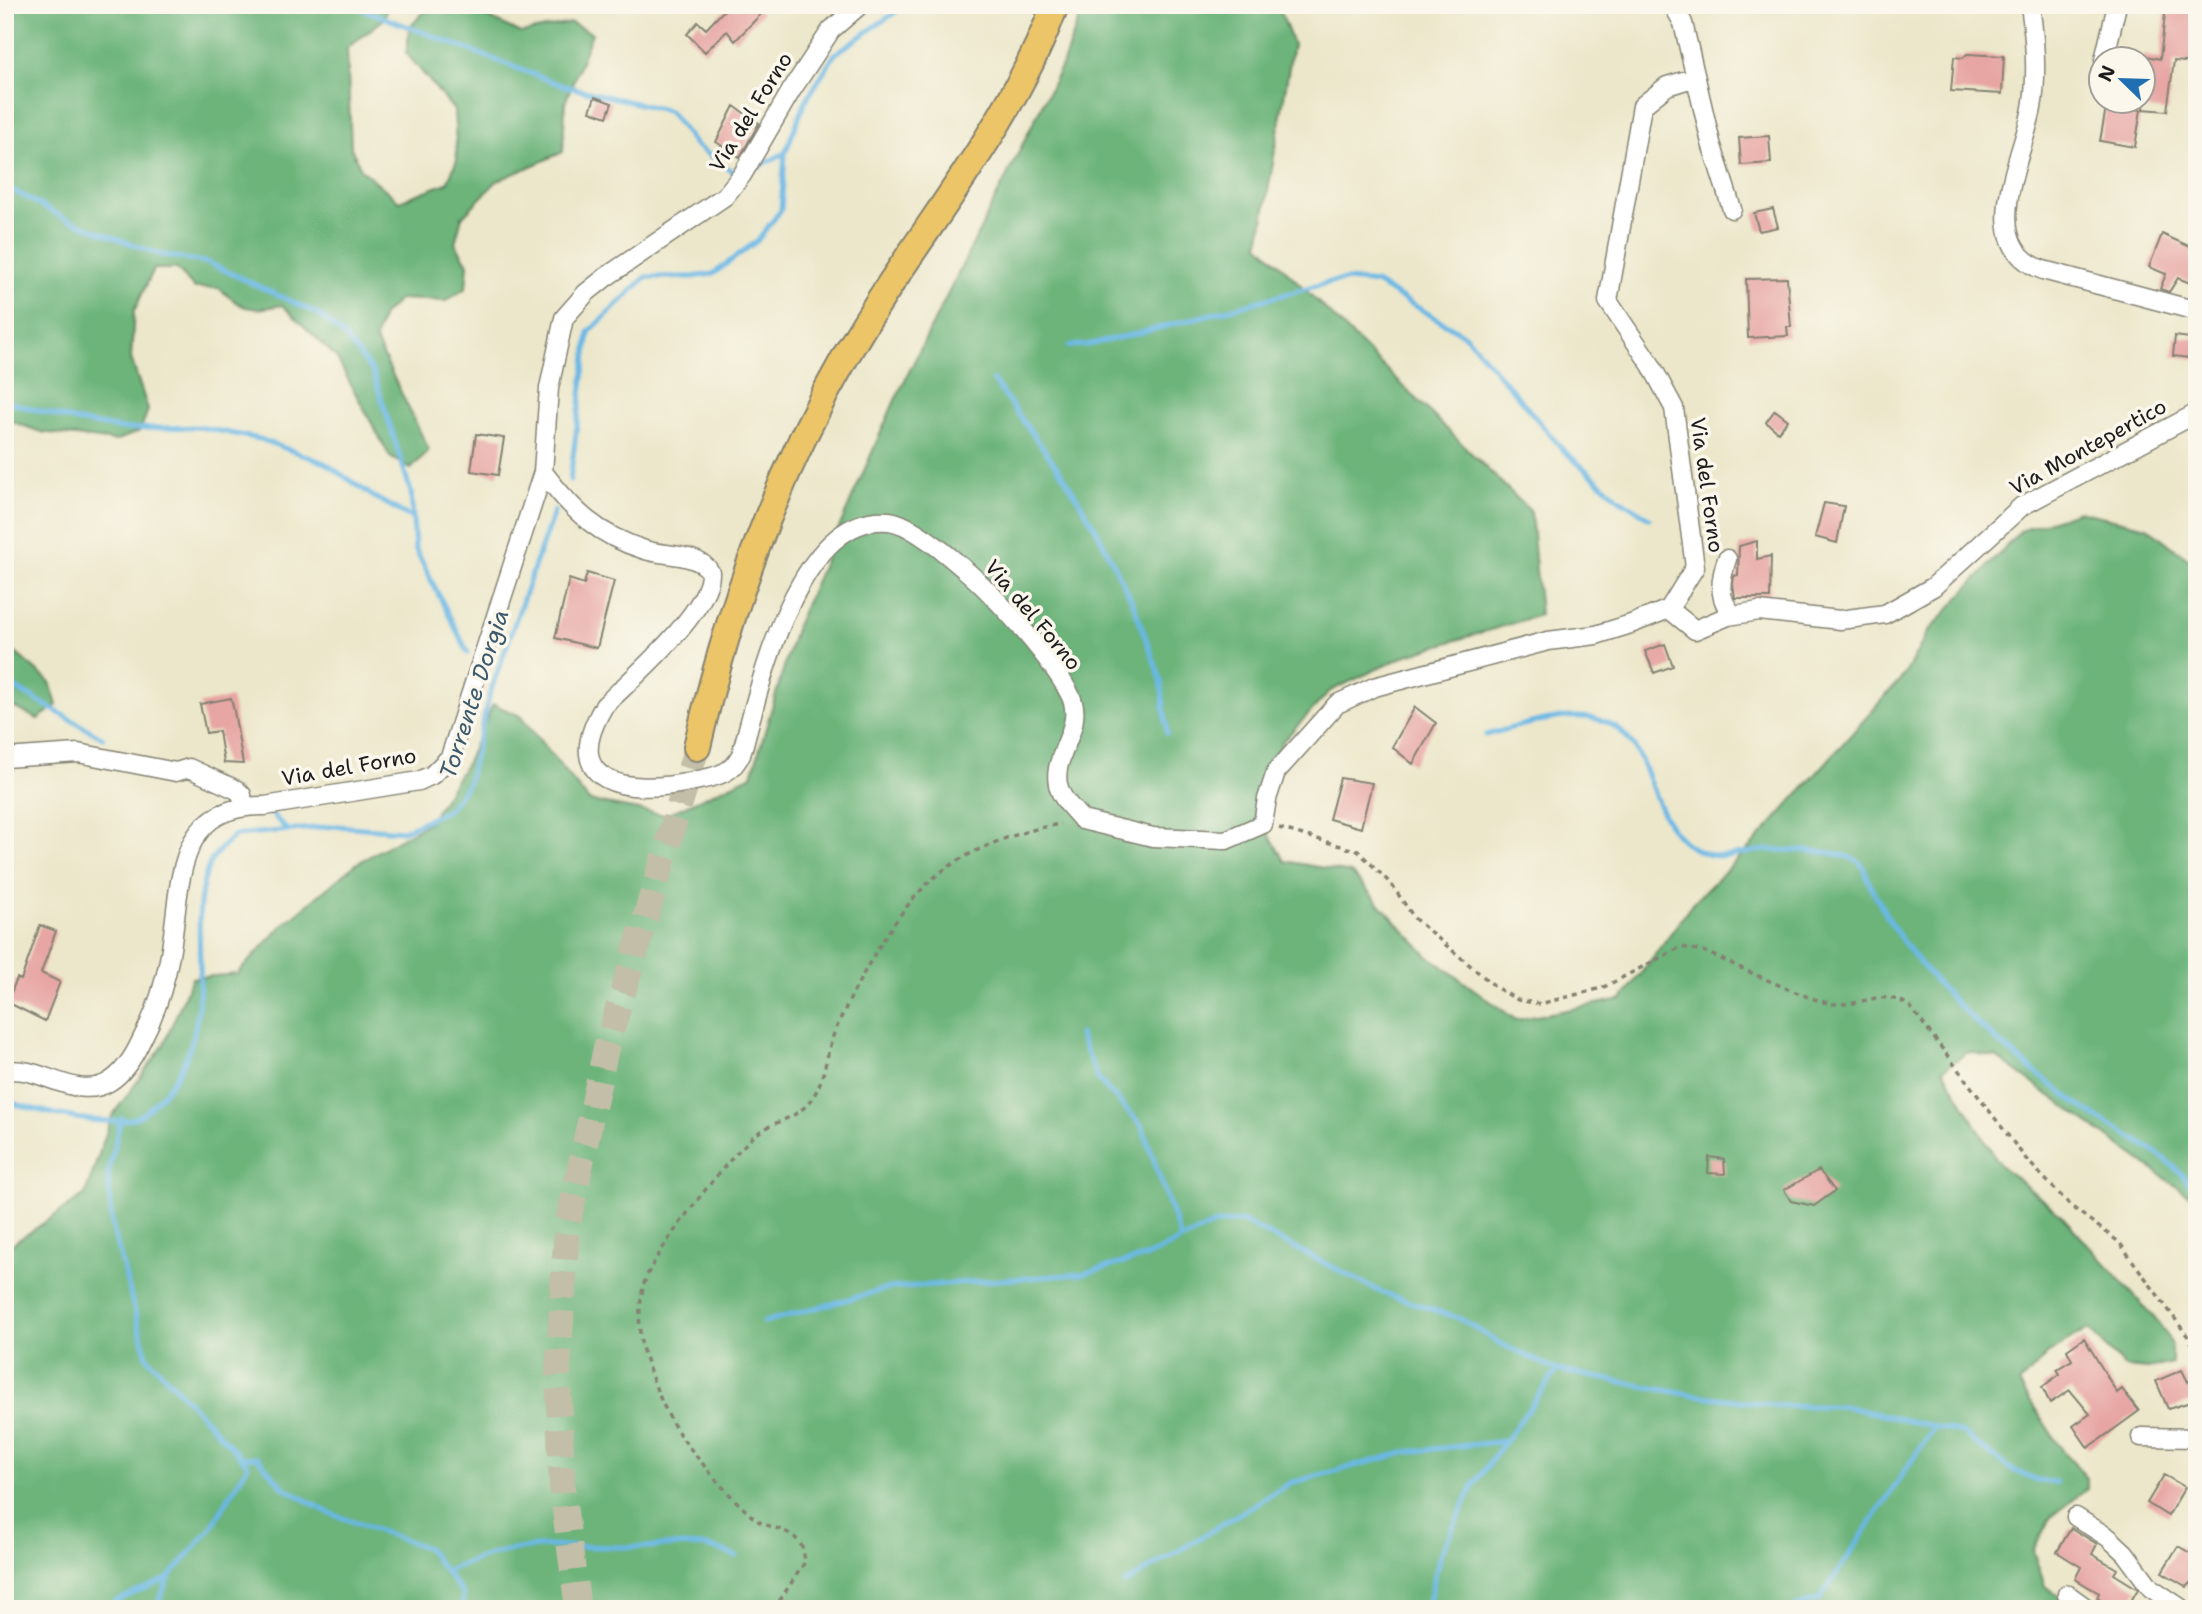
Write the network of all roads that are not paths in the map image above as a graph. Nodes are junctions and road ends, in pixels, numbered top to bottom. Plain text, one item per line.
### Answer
1 (860, 5) edge
2 (1055, 5) edge
3 (1673, 5) edge
4 (2030, 5) edge
5 (2117, 5) edge
6 (2107, 46) edge
7 (1693, 78) junction
8 (1732, 209) dead end
9 (2197, 311) edge
10 (2197, 413) edge
11 (543, 472) junction
12 (1727, 559) dead end
13 (1669, 609) junction
14 (1734, 615) junction
15 (697, 747) tunnel mouth
16 (5, 758) edge
17 (243, 805) junction
18 (5, 1071) edge
19 (2141, 1437) dead end
20 (2197, 1438) edge
21 (2076, 1517) dead end
22 (2067, 1594) dead end
23 (2088, 1609) edge
24 (2182, 1609) edge

1 - 11 street, Via del Forno
2 - 15 highway
3 - 7 street
4 - 9 street
5 - 6 street
7 - 8 street
7 - 13 street, Via del Forno
10 - 14 street, Via Montepertico
11 - 13 street, Via del Forno
11 - 17 street, Via del Forno
12 - 14 street
13 - 14 street, Via Montepertico
16 - 17 street
17 - 18 street, Via del Forno
19 - 20 street
21 - 24 street
22 - 23 street

